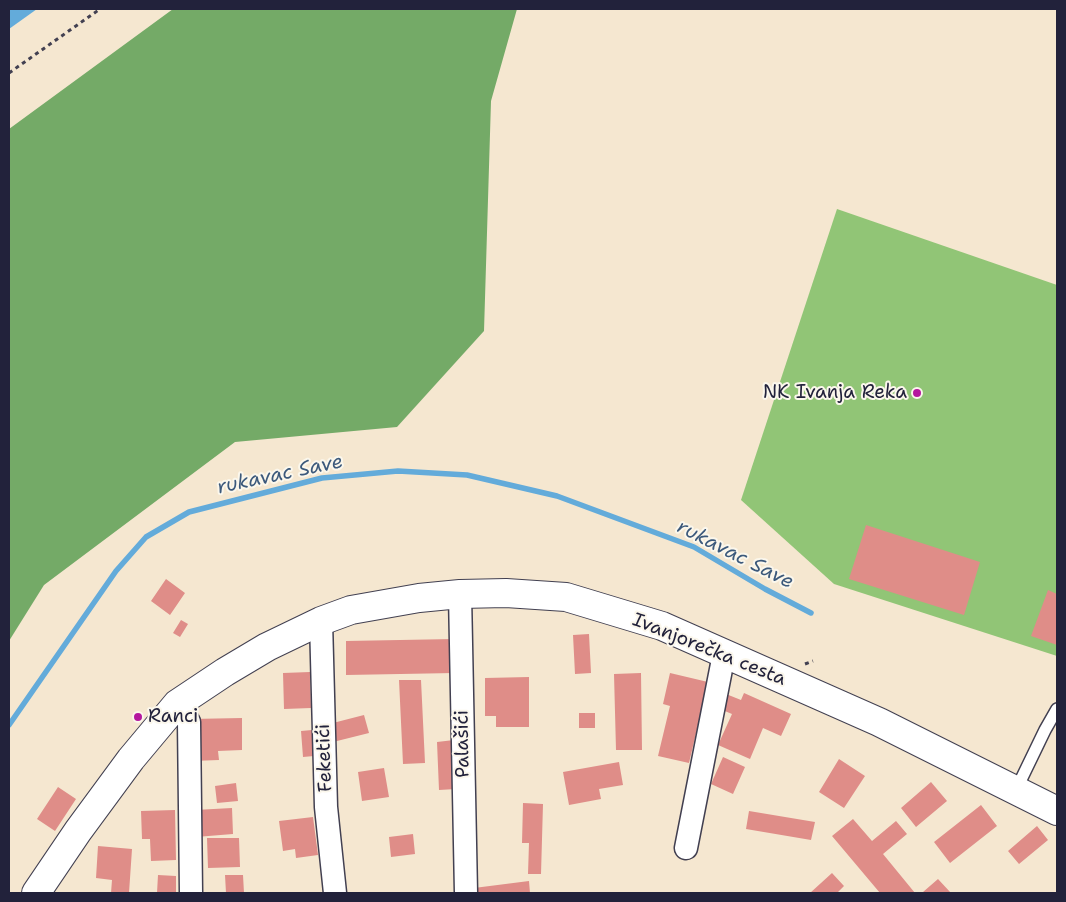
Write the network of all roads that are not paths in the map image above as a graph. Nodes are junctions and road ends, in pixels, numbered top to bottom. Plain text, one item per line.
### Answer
1 (460, 594) junction
2 (321, 622) junction
3 (724, 654) junction
4 (177, 704) junction
5 (1057, 709) edge
6 (1016, 790) junction
7 (1057, 810) edge
8 (686, 848) dead end
9 (36, 893) edge
10 (191, 893) edge
11 (335, 893) edge
12 (466, 893) edge

1 - 2 main road, Ivanjorečka cesta
1 - 3 main road, Ivanjorečka cesta
1 - 12 street, Palašići
2 - 4 main road, Ivanjorečka cesta
2 - 11 street, Feketići
3 - 6 main road, Ivanjorečka cesta
3 - 8 street
4 - 9 main road, Ivanjorečka cesta
4 - 10 street
5 - 6 lane
6 - 7 main road, Ivanjorečka cesta

